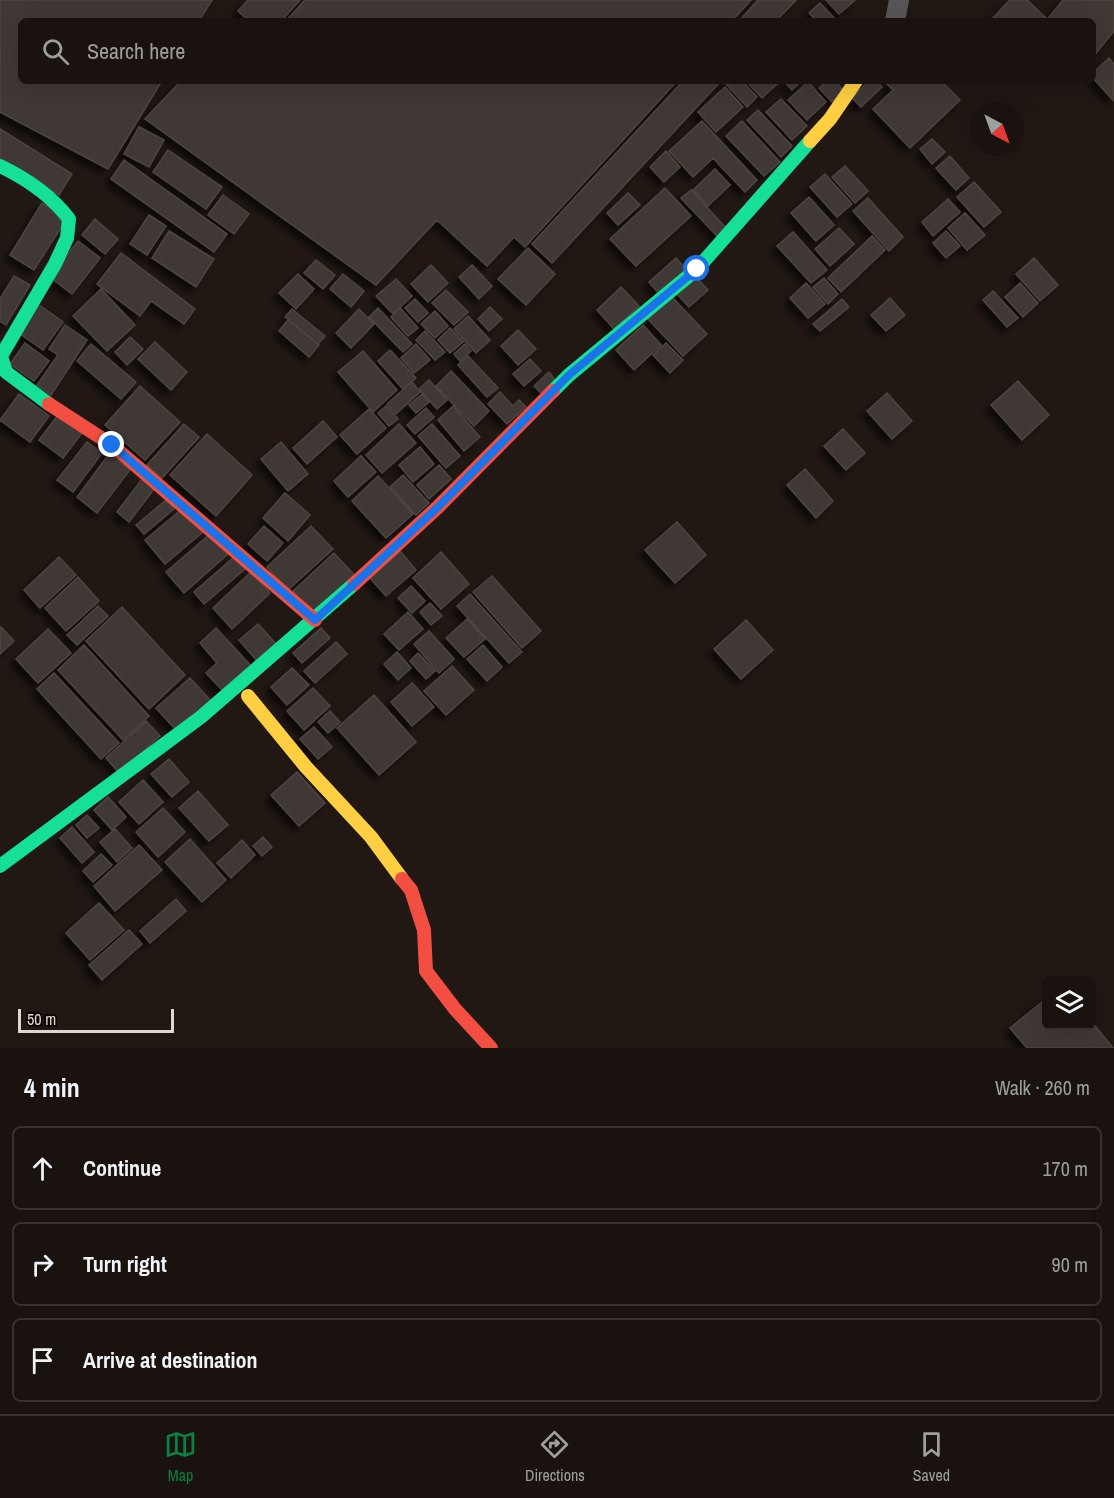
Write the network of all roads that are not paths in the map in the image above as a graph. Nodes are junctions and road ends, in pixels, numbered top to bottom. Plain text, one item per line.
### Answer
1 (899, 0) edge
2 (896, 18) edge
3 (854, 84) edge
4 (0, 166) edge
5 (315, 620) junction
6 (248, 696) dead end
7 (0, 866) edge
8 (491, 1048) edge

1 - 2 street
3 - 5 street
4 - 5 street
5 - 7 street
6 - 8 street

